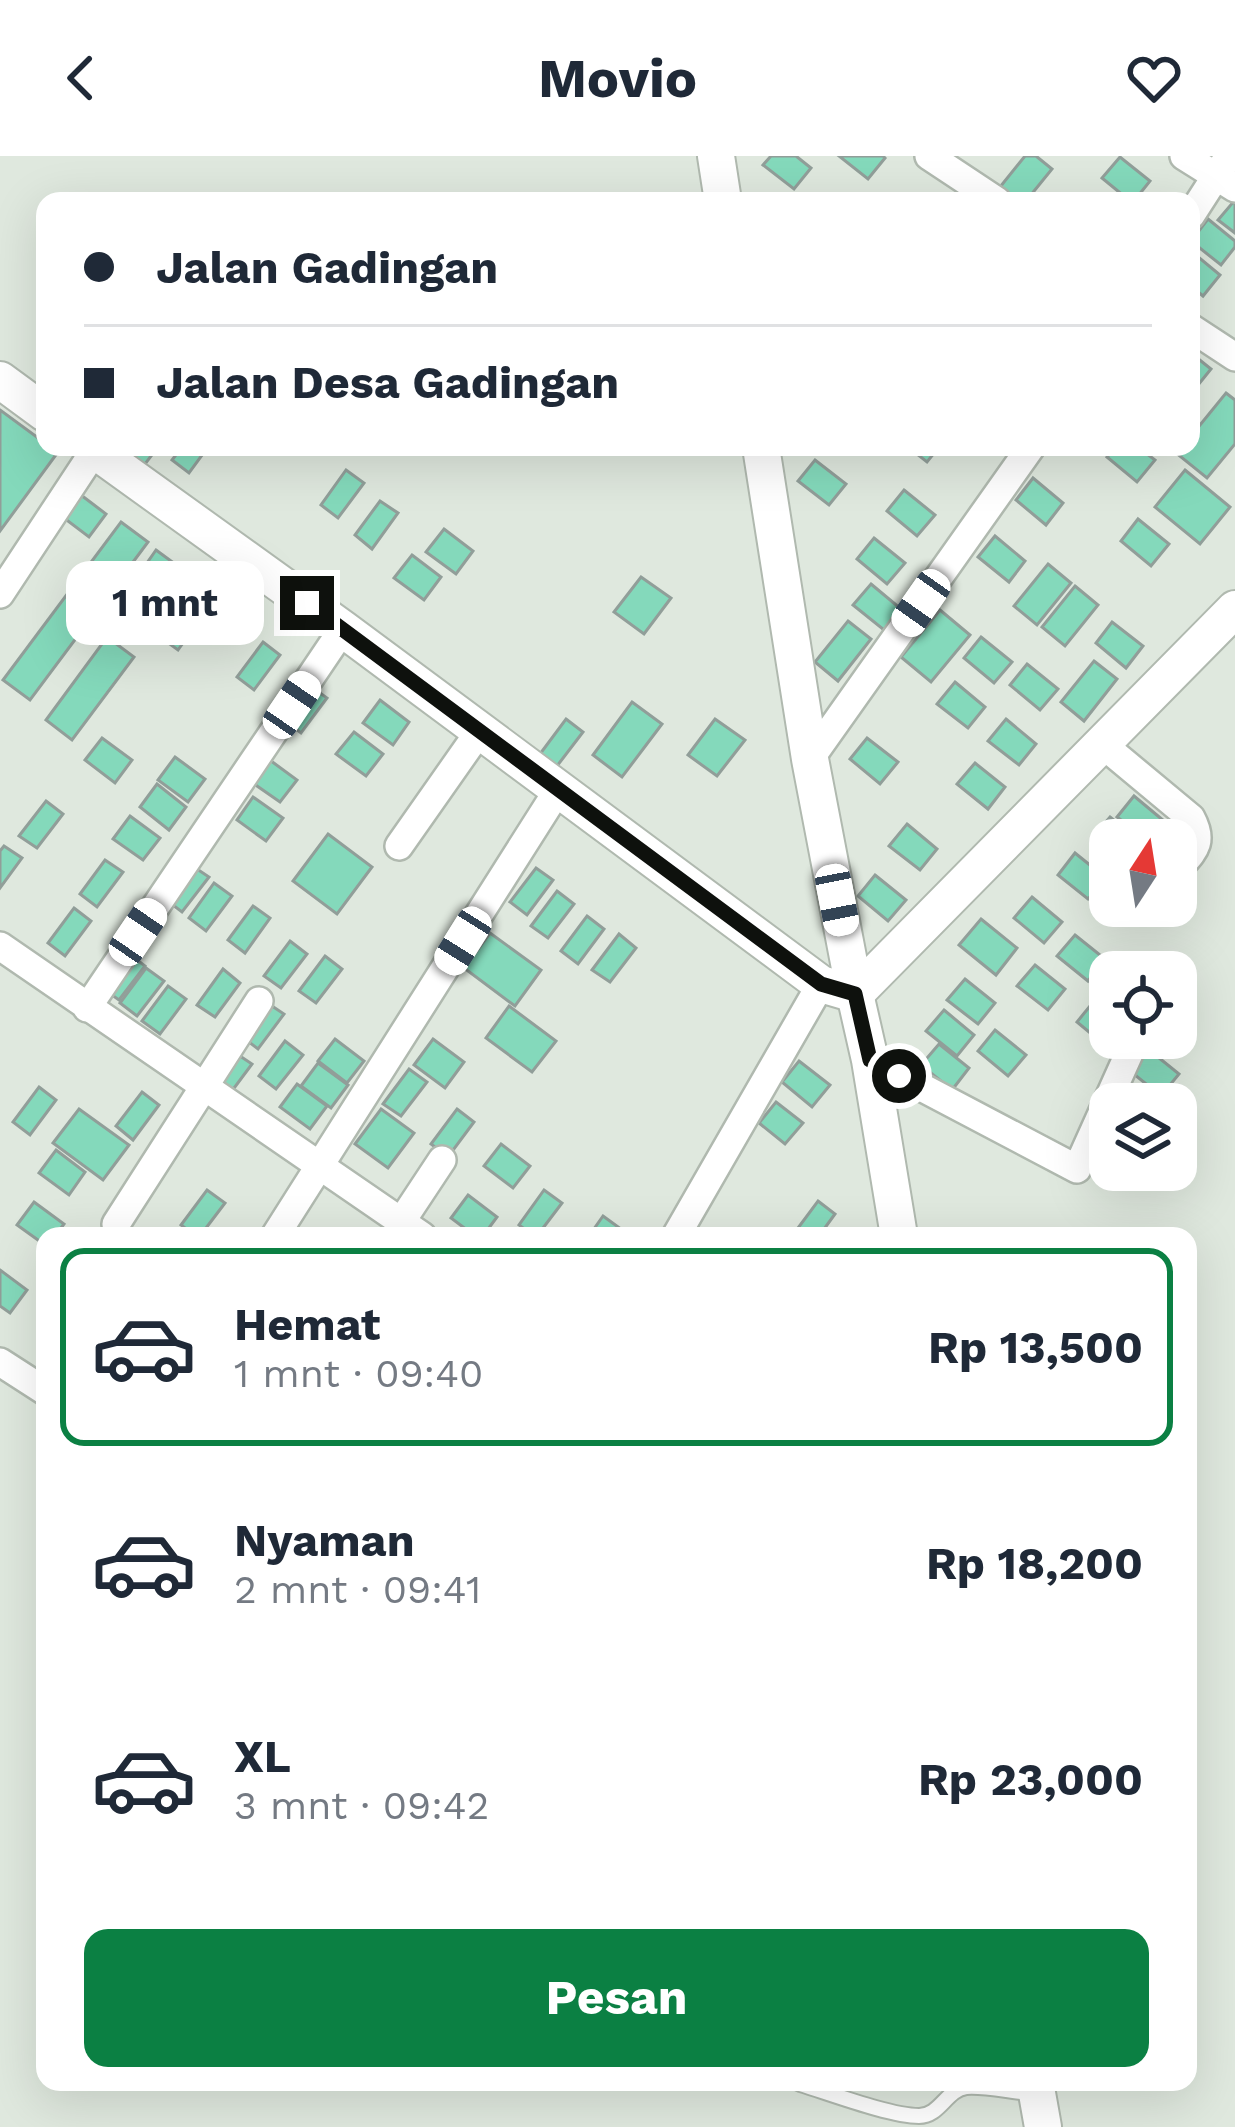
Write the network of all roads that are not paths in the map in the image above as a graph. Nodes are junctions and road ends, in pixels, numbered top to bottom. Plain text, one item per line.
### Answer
1 (716, 156) edge
2 (930, 156) edge
3 (1184, 156) edge
4 (1227, 174) edge
5 (722, 192) edge
6 (984, 192) edge
7 (1200, 205) edge
8 (1200, 334) edge
9 (1235, 357) edge
10 (0, 380) edge
11 (36, 406) edge
12 (89, 456) edge
13 (103, 456) edge
14 (762, 456) edge
15 (1025, 456) edge
16 (0, 594) edge
17 (1235, 609) edge
18 (343, 629) junction
19 (479, 732) junction
20 (1102, 744) junction
21 (811, 759) junction
22 (558, 790) junction
23 (1192, 819) edge
24 (399, 846) dead end
25 (0, 946) edge
26 (838, 989) junction
27 (259, 1000) dead end
28 (87, 1008) junction
29 (1127, 1059) edge
30 (870, 1060) junction
31 (203, 1088) junction
32 (442, 1160) dead end
33 (319, 1168) junction
34 (116, 1223) dead end
35 (281, 1227) edge
36 (408, 1227) edge
37 (412, 1227) edge
38 (682, 1227) edge
39 (897, 1227) edge
40 (0, 1362) edge
41 (36, 1385) edge
42 (824, 2091) edge
43 (955, 2091) edge
44 (987, 2091) edge
45 (1038, 2101) edge

1 - 5 street
2 - 6 street
3 - 4 street
4 - 7 street
8 - 9 street
10 - 11 street
12 - 16 street
13 - 18 street
14 - 21 street
15 - 21 street
17 - 20 street
18 - 19 street
18 - 28 street
19 - 22 street
19 - 24 street
20 - 23 street
20 - 26 street
21 - 26 street
22 - 26 street
22 - 33 street
25 - 28 street
26 - 30 street
26 - 38 street
27 - 31 street
28 - 31 street
29 - 30 street
30 - 39 street
31 - 33 street
31 - 34 street
32 - 37 street
33 - 35 street
33 - 36 street
40 - 41 street
42 - 43 lane
44 - 45 lane

